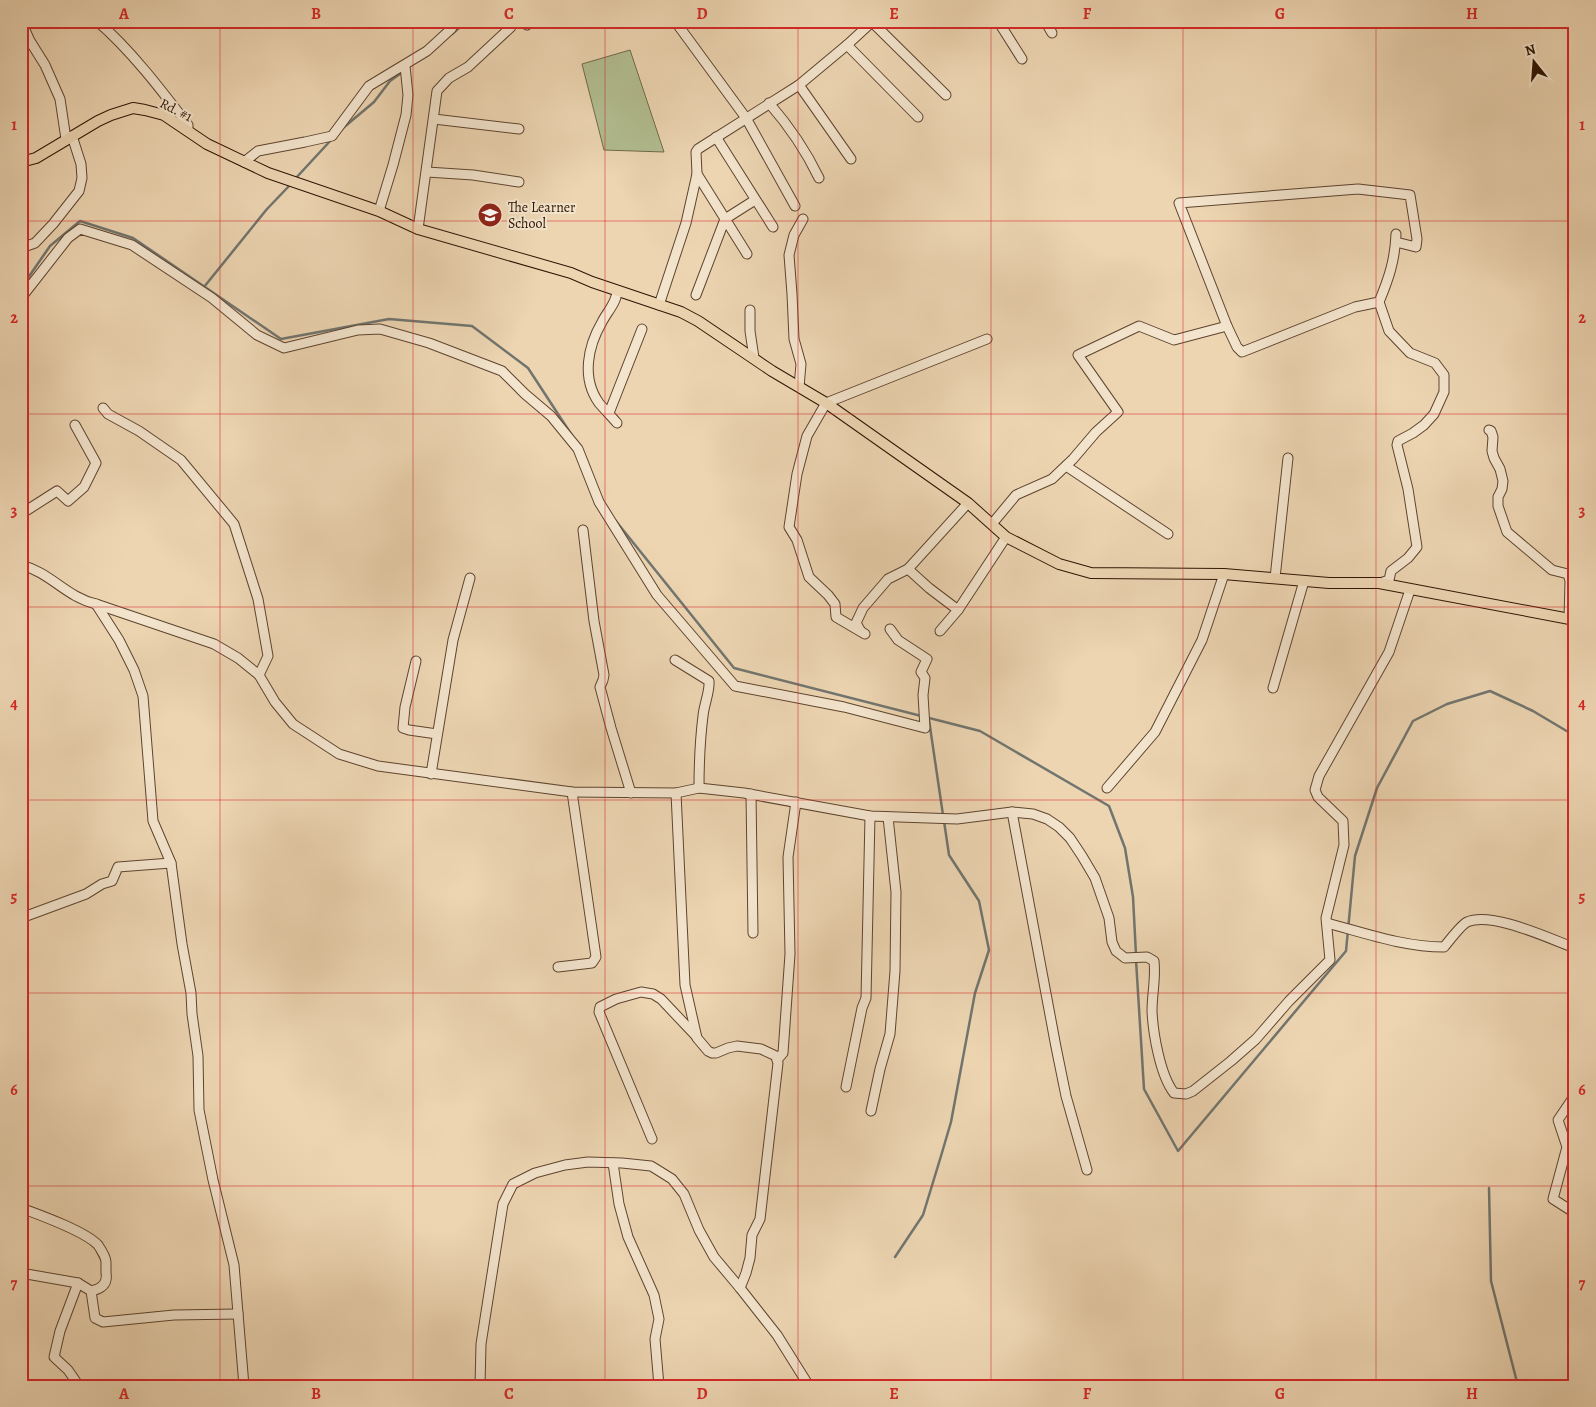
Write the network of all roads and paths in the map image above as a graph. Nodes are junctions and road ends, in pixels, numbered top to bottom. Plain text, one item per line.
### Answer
1 (21, 21) edge
2 (97, 21) edge
3 (506, 21) edge
4 (675, 21) edge
5 (873, 21) edge
6 (998, 21) edge
7 (1045, 21) edge
8 (453, 24) edge
9 (1052, 33) dead end
10 (848, 45) junction
11 (1022, 59) dead end
12 (405, 66) junction
13 (799, 85) junction
14 (946, 95) dead end
15 (769, 103) junction
16 (918, 117) dead end
17 (746, 118) junction
18 (434, 119) junction
19 (519, 129) dead end
20 (188, 131) junction
21 (716, 137) junction
22 (69, 138) junction
23 (851, 159) dead end
24 (21, 162) edge
25 (244, 162) junction
26 (426, 172) junction
27 (696, 174) junction
28 (819, 178) dead end
29 (520, 182) dead end
30 (755, 200) junction
31 (795, 206) dead end
32 (379, 211) junction
33 (725, 219) junction
34 (803, 219) dead end
35 (773, 227) dead end
36 (418, 229) junction
37 (21, 248) edge
38 (747, 254) dead end
39 (617, 291) junction
40 (696, 296) dead end
41 (21, 298) edge
42 (1379, 302) junction
43 (659, 305) junction
44 (750, 310) dead end
45 (1226, 326) junction
46 (642, 329) dead end
47 (986, 339) dead end
48 (754, 358) junction
49 (799, 387) junction
50 (826, 403) junction
51 (103, 408) dead end
52 (609, 413) junction
53 (618, 423) dead end
54 (75, 425) dead end
55 (1489, 430) dead end
56 (1288, 458) dead end
57 (1066, 466) junction
58 (968, 503) junction
59 (21, 514) edge
60 (992, 524) junction
61 (583, 530) dead end
62 (1168, 534) dead end
63 (1006, 537) junction
64 (21, 565) edge
65 (908, 569) junction
66 (1224, 574) junction
67 (470, 578) dead end
68 (1275, 578) junction
69 (1304, 580) junction
70 (1379, 583) junction
71 (1410, 590) junction
72 (96, 604) junction
73 (958, 610) junction
74 (1572, 620) edge
75 (890, 629) dead end
76 (940, 631) dead end
77 (675, 660) dead end
78 (416, 661) dead end
79 (259, 675) junction
80 (1273, 688) dead end
81 (437, 734) junction
82 (431, 774) junction
83 (698, 788) junction
84 (1107, 788) dead end
85 (572, 792) junction
86 (631, 793) junction
87 (676, 794) junction
88 (751, 794) junction
89 (796, 802) junction
90 (1012, 812) junction
91 (870, 816) junction
92 (888, 817) junction
93 (171, 863) junction
94 (21, 918) edge
95 (1327, 923) junction
96 (753, 933) dead end
97 (1575, 948) edge
98 (558, 968) dead end
99 (697, 1038) junction
100 (777, 1060) junction
101 (846, 1087) dead end
102 (1575, 1095) edge
103 (872, 1111) dead end
104 (652, 1139) dead end
105 (613, 1163) junction
106 (1087, 1170) dead end
107 (21, 1208) edge
108 (1575, 1213) edge
109 (21, 1273) edge
110 (78, 1283) junction
111 (740, 1288) junction
112 (91, 1291) junction
113 (238, 1314) junction
114 (79, 1386) edge
115 (244, 1386) edge
116 (480, 1386) edge
117 (659, 1386) edge
118 (809, 1386) edge

1 - 22 street
2 - 20 street
3 - 18 street
4 - 17 street
5 - 10 street
5 - 14 street
6 - 11 street
7 - 9 street
8 - 12 street
10 - 13 street
10 - 16 street
12 - 25 street
12 - 32 street
13 - 15 street
13 - 23 street
15 - 17 street
15 - 28 street
17 - 21 street
17 - 31 street
18 - 19 street
18 - 26 street
20 - 22 main road, Rd. #1
20 - 25 main road, Rd. #1
21 - 27 street
21 - 30 street
22 - 24 main road, Rd. #1
22 - 37 street
25 - 32 main road, Rd. #1
26 - 29 street
26 - 36 street
27 - 33 street
27 - 43 street
30 - 33 street
30 - 35 street
32 - 36 main road, Rd. #1
33 - 38 street
33 - 40 street
34 - 49 street
36 - 39 main road, Rd. #1
39 - 43 main road, Rd. #1
39 - 52 street
41 - 75 street
42 - 45 street
42 - 45 street
42 - 70 street
43 - 48 main road, Rd. #1
44 - 48 street
45 - 57 street
46 - 52 street
47 - 50 street
48 - 49 main road, Rd. #1
49 - 50 main road, Rd. #1
50 - 58 main road, Rd. #1
50 - 65 street
51 - 79 street
52 - 53 street
54 - 59 street
55 - 74 street
56 - 68 street
57 - 60 street
57 - 62 street
58 - 60 main road, Rd. #1
58 - 65 street
60 - 63 main road, Rd. #1
61 - 86 street
63 - 66 main road, Rd. #1
63 - 73 street
64 - 72 street
65 - 73 street
66 - 68 main road, Rd. #1
66 - 84 street
67 - 81 street
68 - 69 main road, Rd. #1
69 - 70 main road, Rd. #1
69 - 80 street
70 - 71 main road, Rd. #1
71 - 74 main road, Rd. #1
71 - 95 street
72 - 79 street
72 - 93 street
73 - 76 street
77 - 83 street
78 - 81 street
79 - 82 street
81 - 82 street
82 - 85 street
83 - 87 street
83 - 88 street
85 - 86 street
85 - 98 street
86 - 87 street
87 - 99 street
88 - 89 street
88 - 96 street
89 - 91 street
89 - 100 street
90 - 92 street
90 - 95 street
90 - 106 street
91 - 92 street
91 - 101 street
92 - 103 street
93 - 94 street
93 - 113 street
95 - 97 street
99 - 100 street
99 - 104 street
100 - 111 street
102 - 108 street
105 - 111 street
105 - 116 street
105 - 117 street
107 - 112 street
109 - 110 street
110 - 112 street
110 - 114 street
111 - 118 street
112 - 113 street
113 - 115 street

